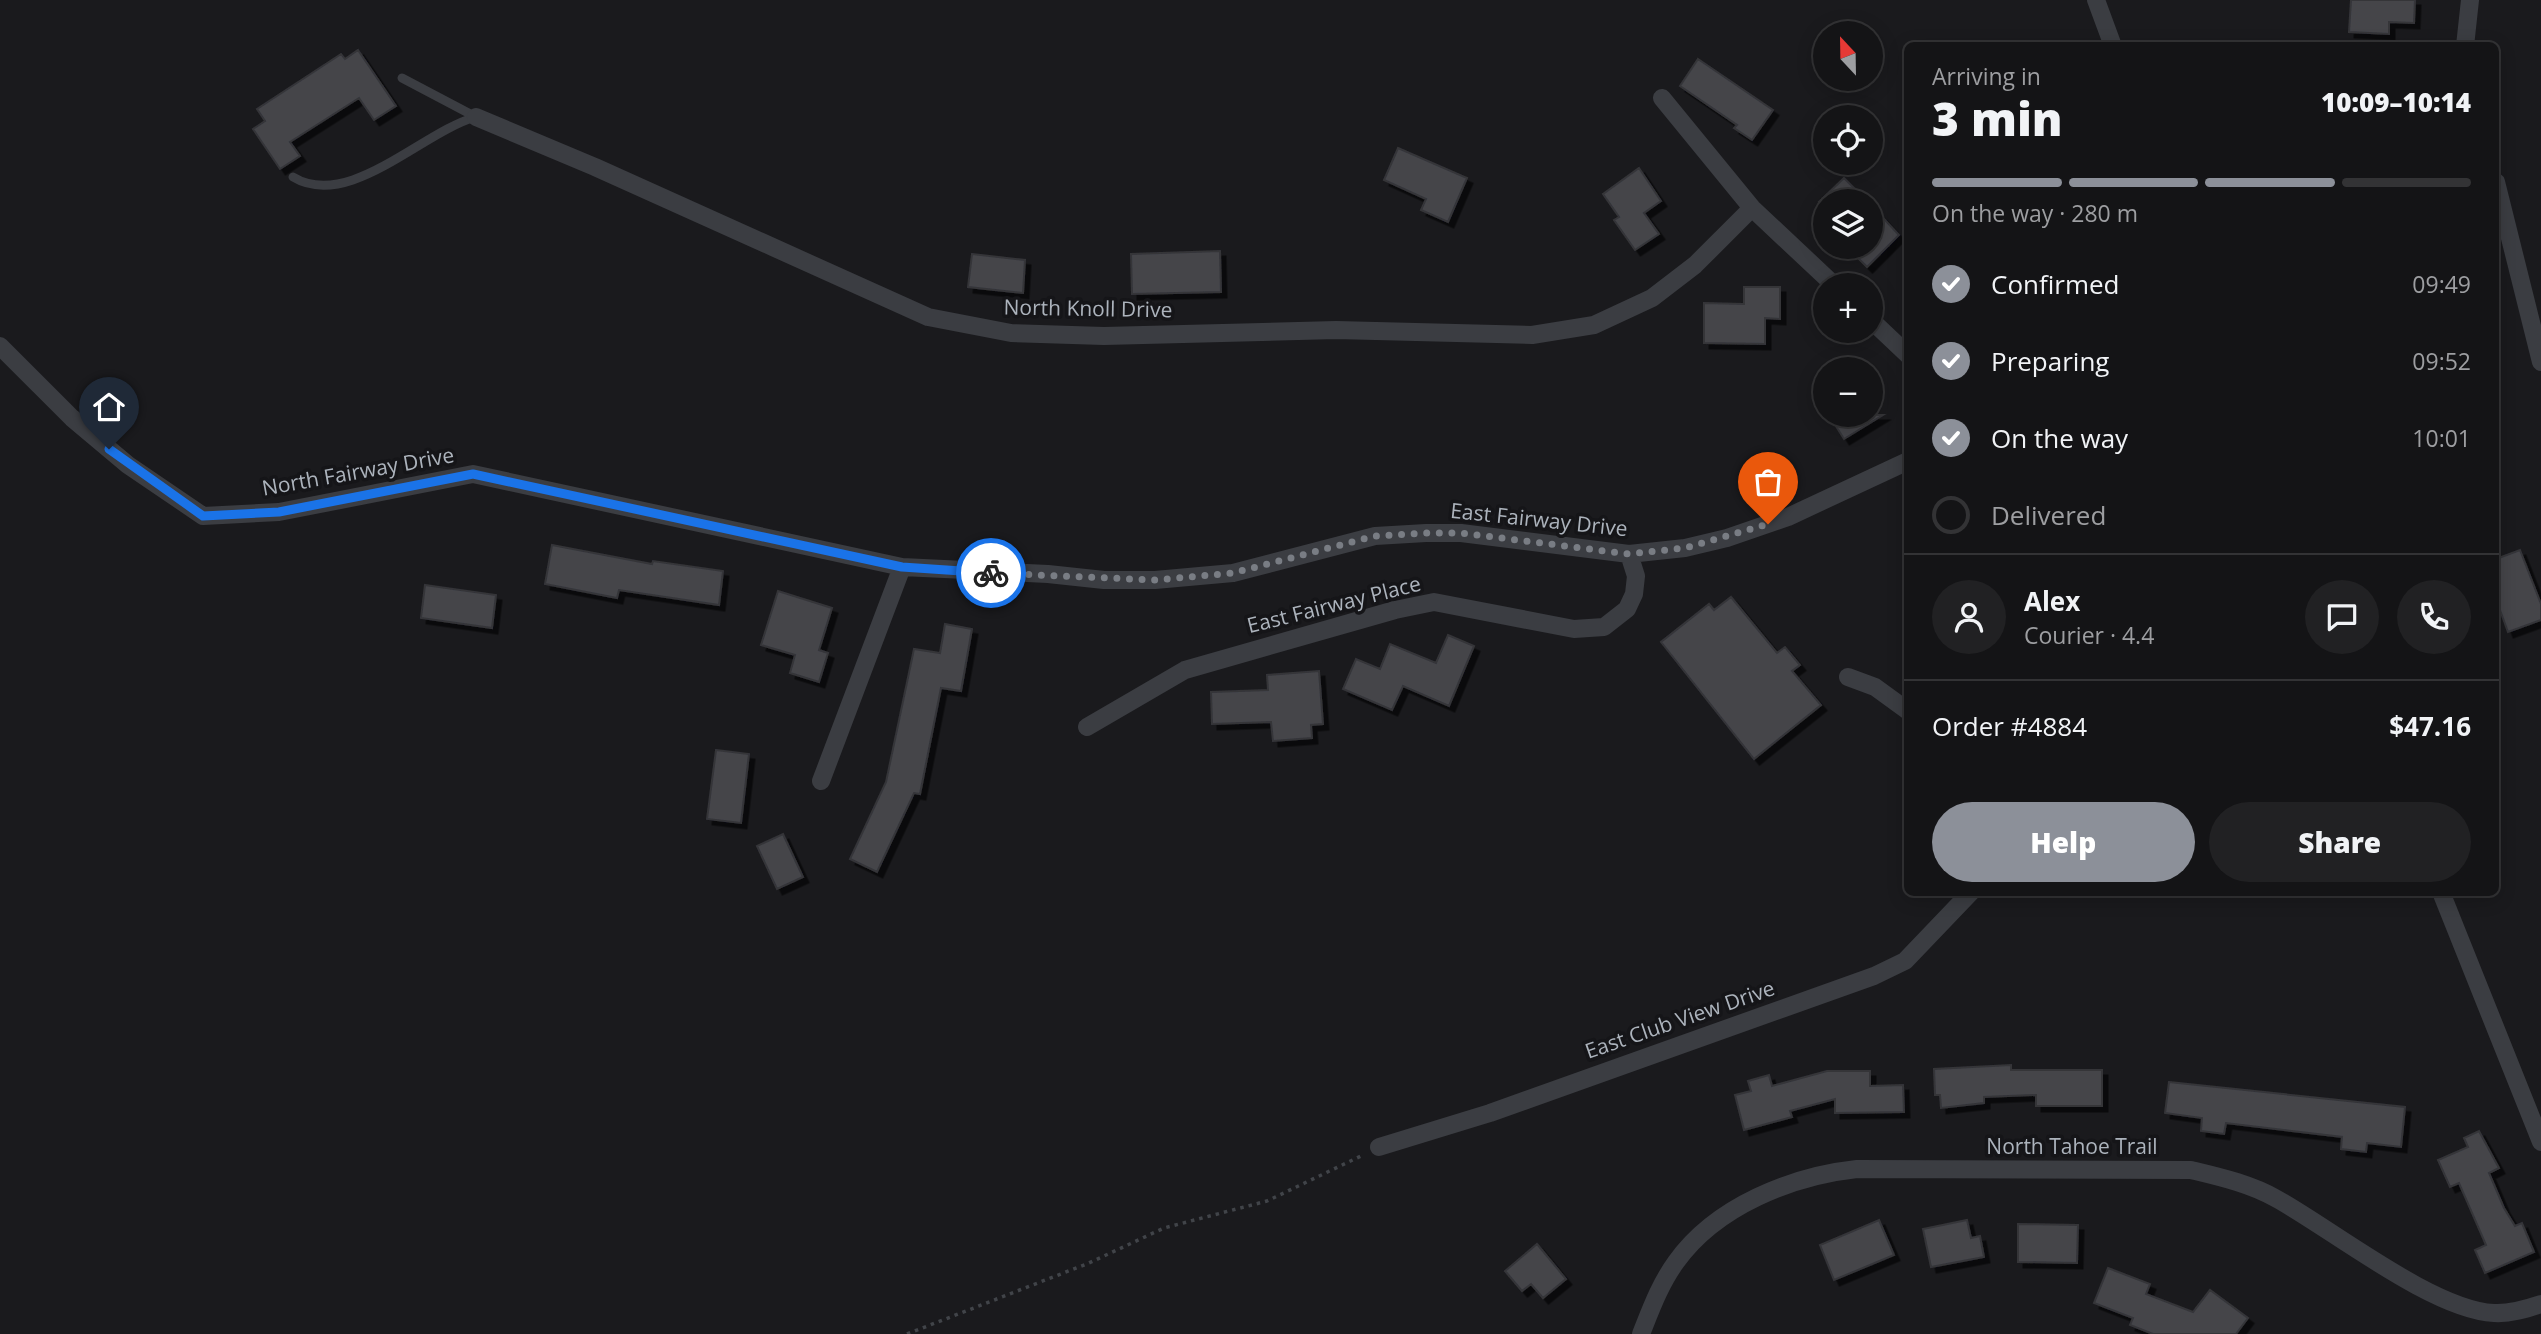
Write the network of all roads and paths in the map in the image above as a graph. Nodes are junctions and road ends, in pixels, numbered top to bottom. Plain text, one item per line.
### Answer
1 (2095, 0) edge
2 (2470, 0) edge
3 (2111, 42) edge
4 (2465, 42) edge
5 (402, 78) dead end
6 (1662, 98) dead end
7 (476, 117) junction
8 (293, 177) dead end
9 (2499, 194) edge
10 (1752, 208) junction
11 (1820, 273) edge
12 (1883, 331) edge
13 (0, 346) edge
14 (1904, 351) edge
15 (2541, 362) edge
16 (1904, 463) edge
17 (1629, 554) junction
18 (902, 567) junction
19 (1848, 677) dead end
20 (1904, 708) edge
21 (1087, 727) dead end
22 (821, 781) dead end
23 (1967, 896) edge
24 (2443, 896) edge
25 (2541, 1142) edge
26 (1378, 1147) joint
27 (2541, 1304) edge
28 (907, 1334) edge
29 (1641, 1334) edge

1 - 3 street
2 - 4 street
5 - 7 lane
6 - 10 street
7 - 8 lane
7 - 10 street, North Knoll Drive
9 - 15 street
10 - 11 street
12 - 14 street
13 - 18 street, North Fairway Drive
16 - 17 street, East Fairway Drive
17 - 18 street, East Fairway Drive
17 - 21 street, East Fairway Place
18 - 22 street
19 - 20 street
23 - 26 street, East Club View Drive
24 - 25 street
26 - 28 path
27 - 29 street, North Tahoe Trail

